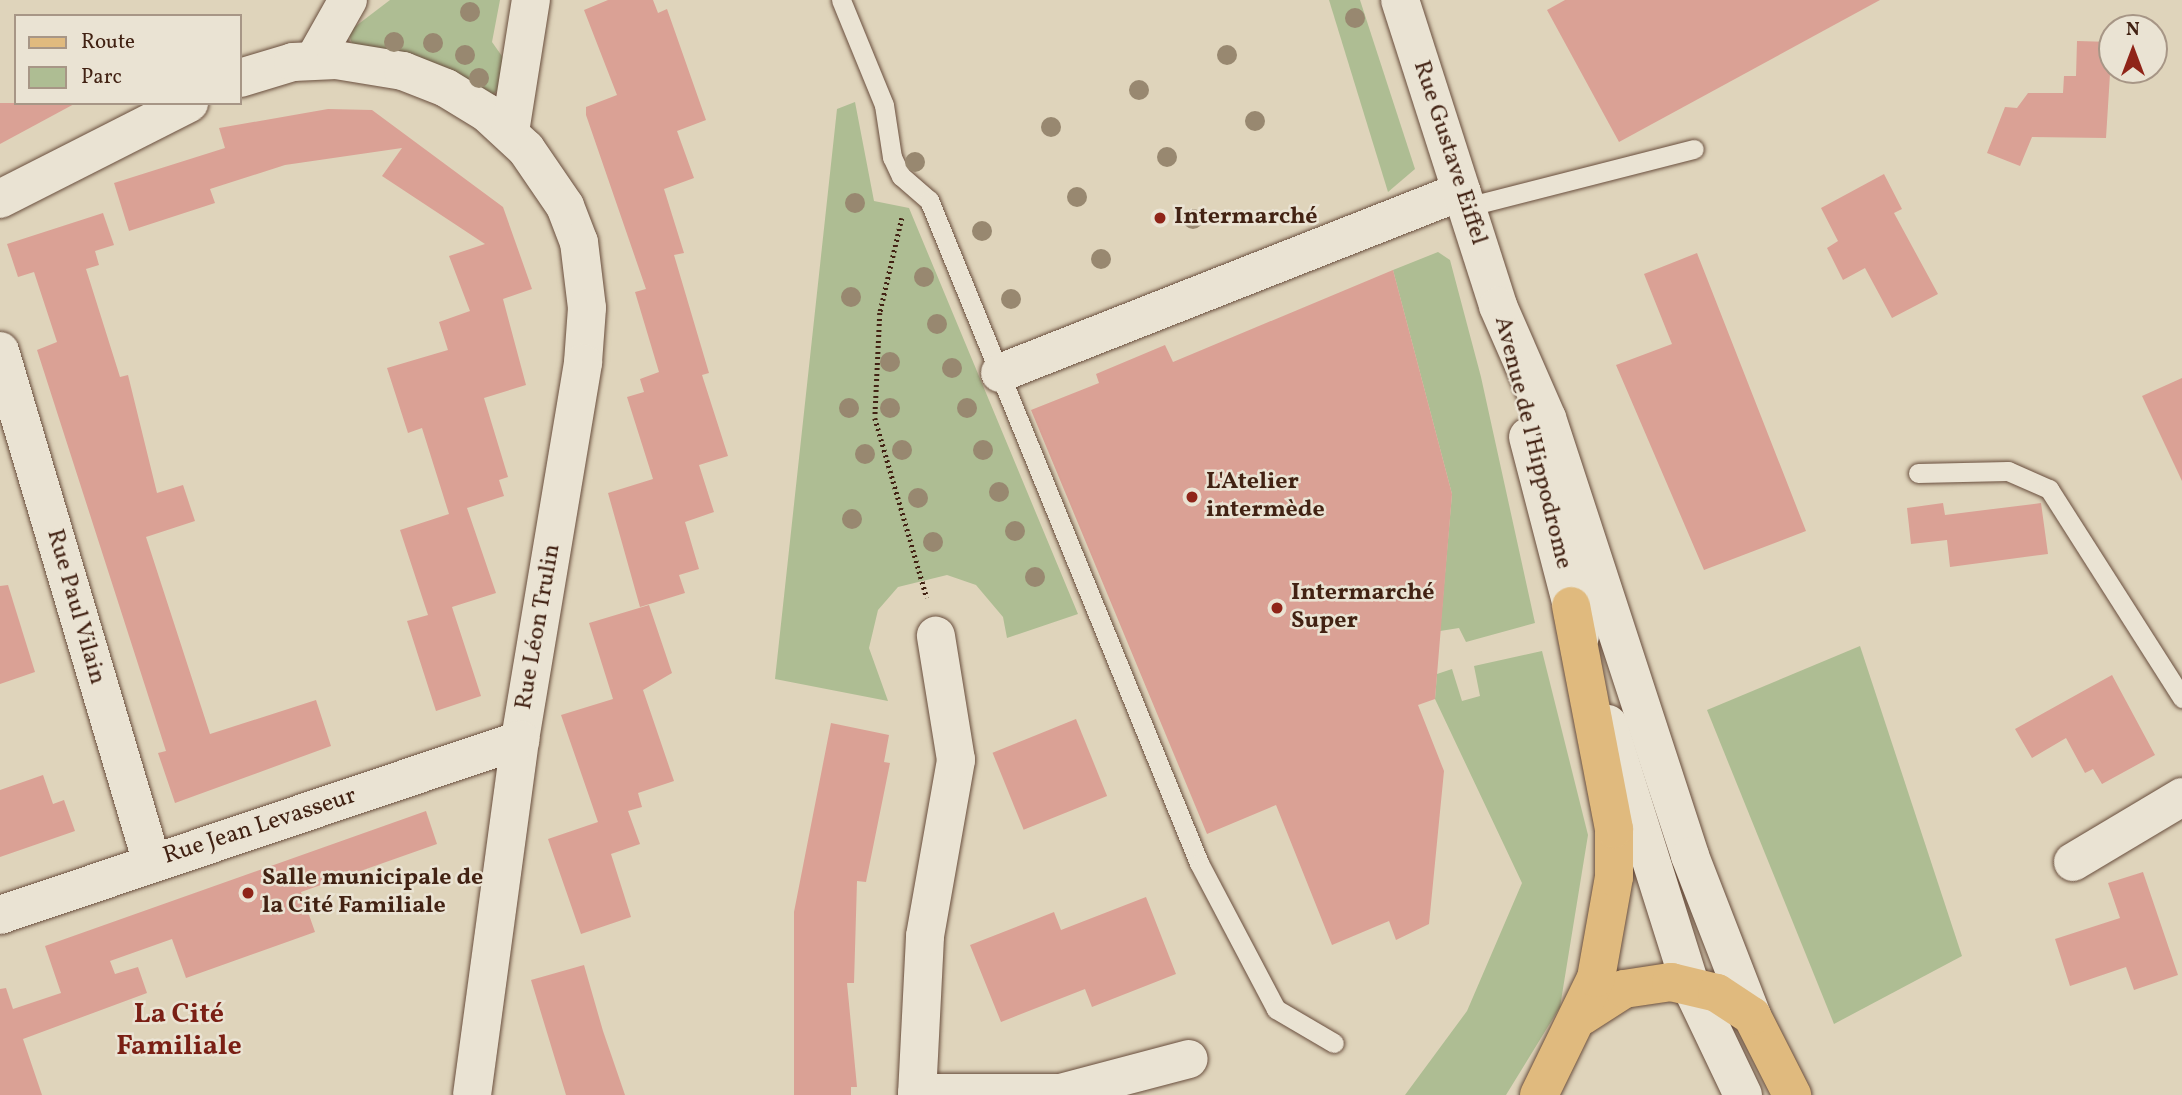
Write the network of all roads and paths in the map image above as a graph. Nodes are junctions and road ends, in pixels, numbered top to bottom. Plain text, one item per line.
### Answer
1 (348, 0) edge
2 (531, 0) edge
3 (841, 0) edge
4 (1400, 0) edge
5 (314, 60) junction
6 (242, 78) edge
7 (186, 105) edge
8 (510, 132) junction
9 (1694, 149) dead end
10 (0, 199) edge
11 (1464, 199) junction
12 (903, 209) dead end
13 (1498, 306) junction
14 (0, 351) edge
15 (1000, 373) junction
16 (1918, 472) dead end
17 (1571, 606) junction
18 (936, 636) joint
19 (2182, 698) edge
20 (520, 740) junction
21 (2182, 797) edge
22 (2073, 862) dead end
23 (152, 863) junction
24 (0, 915) edge
25 (1690, 984) junction
26 (1582, 1016) junction
27 (1752, 1016) junction
28 (1334, 1043) dead end
29 (1189, 1059) dead end
30 (917, 1094) edge
31 (471, 1095) edge
32 (1539, 1095) edge
33 (1743, 1095) edge
34 (1792, 1095) edge

1 - 5 street
2 - 8 street
3 - 15 lane
4 - 11 street, Rue Gustave Eiffel
5 - 6 street, Rue Léon Trulin
5 - 8 street, Rue Léon Trulin
7 - 10 street
8 - 20 street, Rue Léon Trulin
9 - 11 lane
11 - 13 street, Rue Gustave Eiffel
11 - 15 street
12 - 18 path
13 - 17 street, Avenue de l'Hippodrome
13 - 27 street, Avenue de l'Hippodrome
14 - 23 street, Rue Paul Vilain
15 - 28 lane
16 - 19 lane
17 - 25 street, Avenue de l'Hippodrome
17 - 26 main road
18 - 30 street
20 - 23 street, Rue Jean Levasseur
20 - 31 street, Rue Léon Trulin
21 - 22 street
23 - 24 street, Rue Jean Levasseur
25 - 26 main road
25 - 27 main road
25 - 33 street, Avenue de l'Hippodrome
26 - 32 main road
27 - 34 main road, Avenue de l'Hippodrome
29 - 30 street

